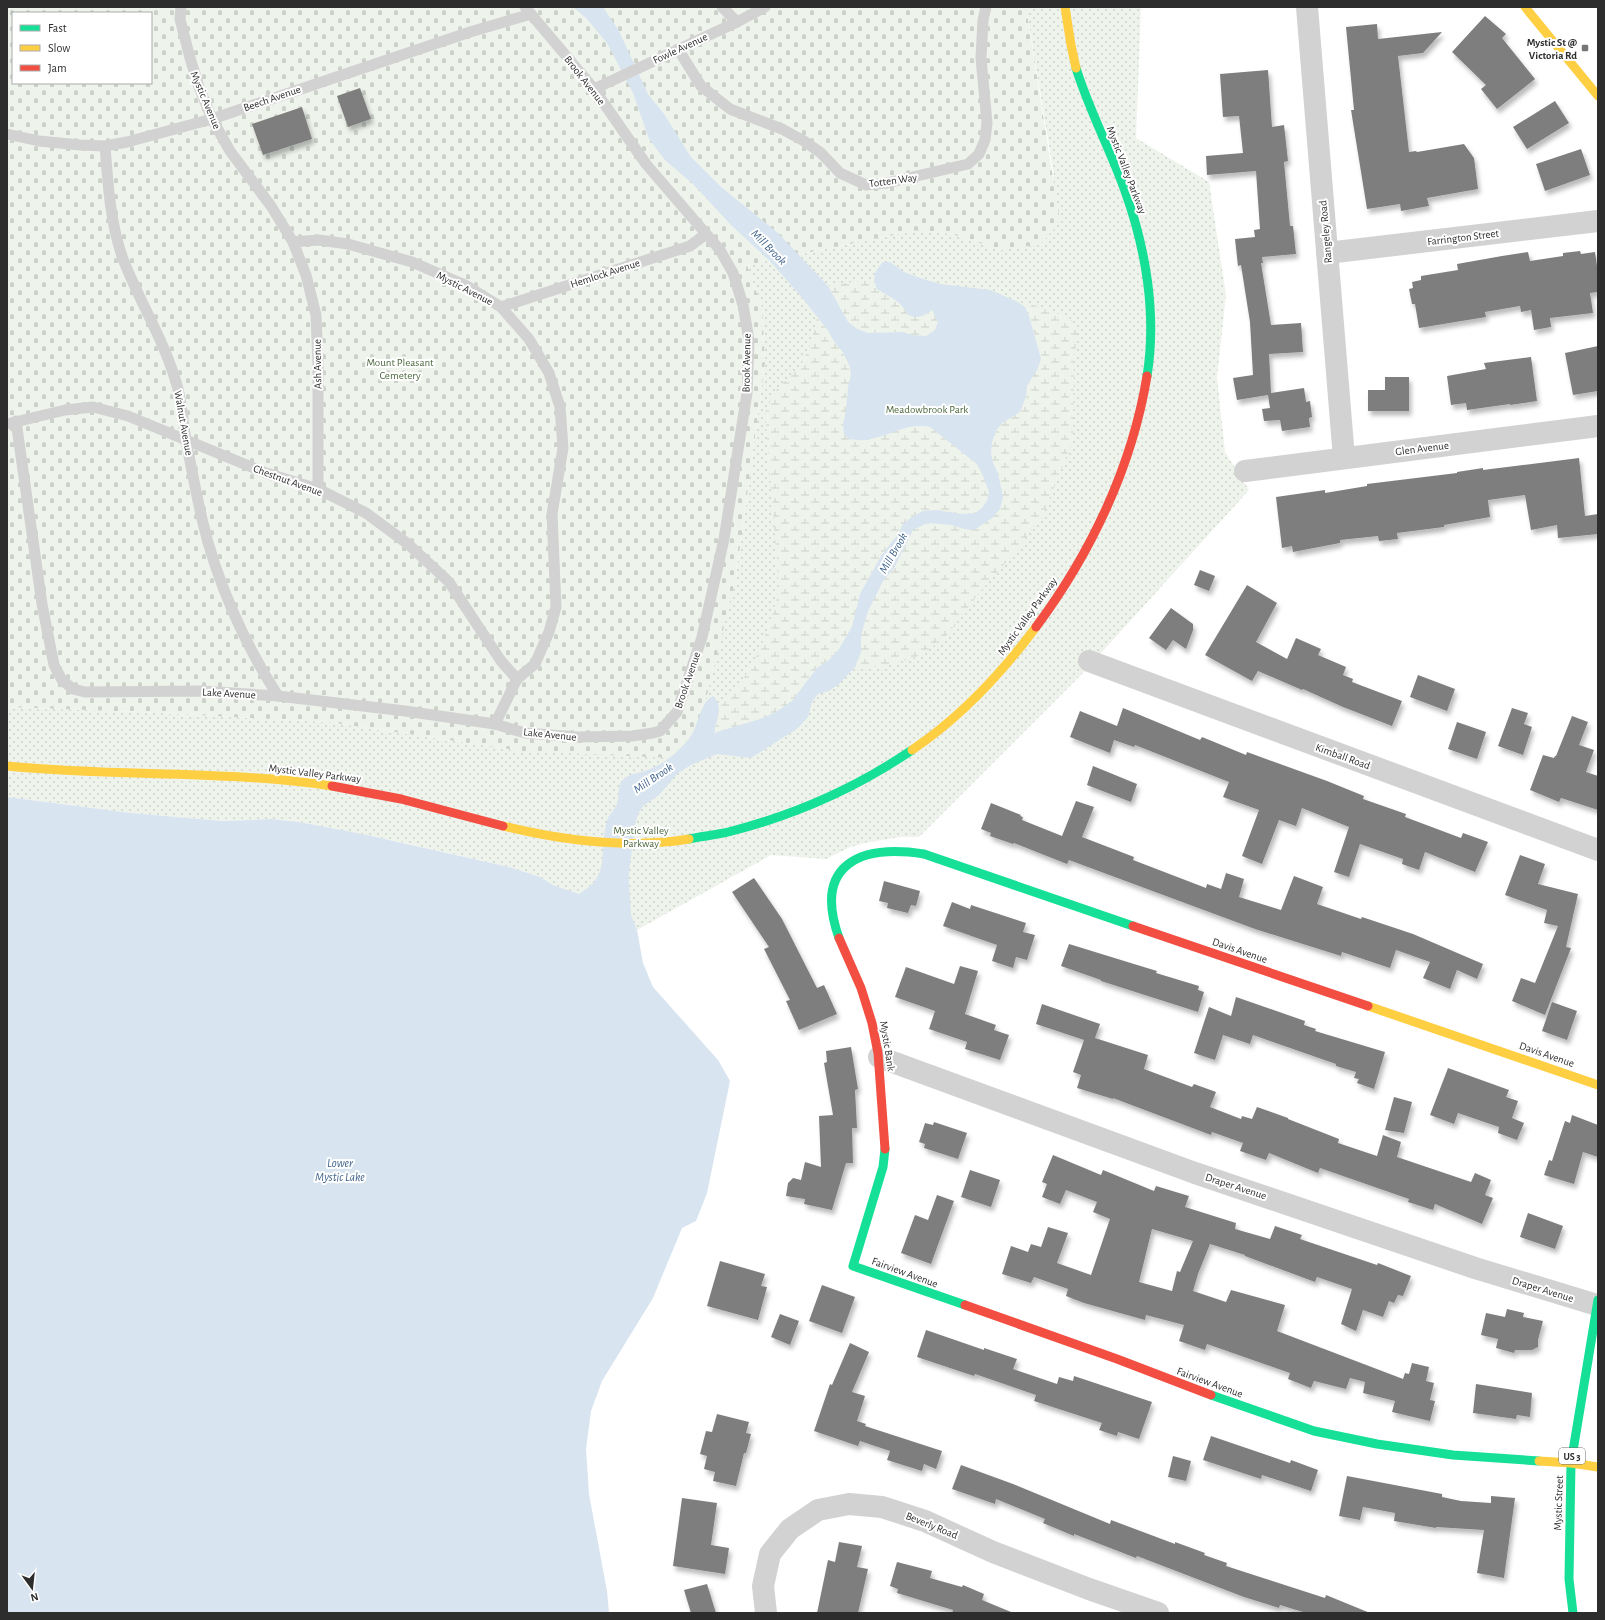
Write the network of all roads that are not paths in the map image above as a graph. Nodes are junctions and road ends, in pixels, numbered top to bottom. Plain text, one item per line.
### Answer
1 (181, 7) edge
2 (722, 7) edge
3 (765, 7) edge
4 (986, 7) edge
5 (1066, 7) edge
6 (1307, 7) edge
7 (1525, 7) edge
8 (528, 10) edge
9 (737, 22) junction
10 (678, 49) junction
11 (594, 89) junction
12 (1598, 96) edge
13 (212, 118) junction
14 (7, 134) edge
15 (105, 146) junction
16 (1598, 221) edge
17 (706, 234) junction
18 (293, 242) junction
19 (1327, 253) junction
20 (501, 307) junction
21 (12, 423) edge
22 (1598, 426) edge
23 (186, 441) junction
24 (1344, 458) junction
25 (1245, 471) dead end
26 (318, 489) junction
27 (1089, 661) dead end
28 (517, 679) junction
29 (278, 696) junction
30 (495, 724) junction
31 (660, 731) joint
32 (7, 766) edge
33 (1598, 850) edge
34 (872, 852) joint
35 (879, 1057) junction
36 (1598, 1085) edge
37 (853, 1266) joint
38 (1597, 1303) edge
39 (1571, 1463) junction
40 (1598, 1467) edge
41 (766, 1613) edge
42 (1158, 1613) edge
43 (1573, 1613) edge

1 - 13 lane, Mystic Avenue
2 - 9 lane
3 - 9 lane, Fowle Avenue
4 - 10 lane, Totten Way
5 - 32 main road, Mystic Valley Parkway
6 - 19 street, Rangeley Road
7 - 12 main road
8 - 11 lane, Brook Avenue
8 - 13 lane, Beech Avenue
9 - 10 lane, Fowle Avenue
10 - 11 lane, Fowle Avenue
11 - 17 lane, Brook Avenue
13 - 15 lane, Beech Avenue
13 - 18 lane, Mystic Avenue
14 - 15 lane, Beech Avenue
15 - 23 lane, Walnut Avenue
16 - 19 street, Farrington Street
17 - 20 lane, Hemlock Avenue
17 - 31 lane, Brook Avenue
18 - 20 lane, Mystic Avenue
18 - 26 lane, Ash Avenue
19 - 24 street, Rangeley Road
20 - 28 lane, Mystic Avenue
21 - 23 lane, Chestnut Avenue
21 - 29 lane, Lake Avenue
22 - 24 street, Glen Avenue
23 - 26 lane, Chestnut Avenue
23 - 29 lane, Walnut Avenue
24 - 25 street, Glen Avenue
26 - 28 lane, Chestnut Avenue
27 - 33 street, Kimball Road
28 - 30 lane, Mystic Avenue
29 - 30 lane, Lake Avenue
30 - 31 lane, Lake Avenue
34 - 35 main road, Mystic Bank
34 - 36 main road, Davis Avenue
35 - 37 main road, Mystic Bank
35 - 38 street, Draper Avenue
37 - 39 main road, Fairview Avenue
38 - 39 main road, Mystic Street / US 3
39 - 40 main road, Fairview Avenue
39 - 43 main road, Mystic Street / US 3
41 - 42 street, Beverly Road

